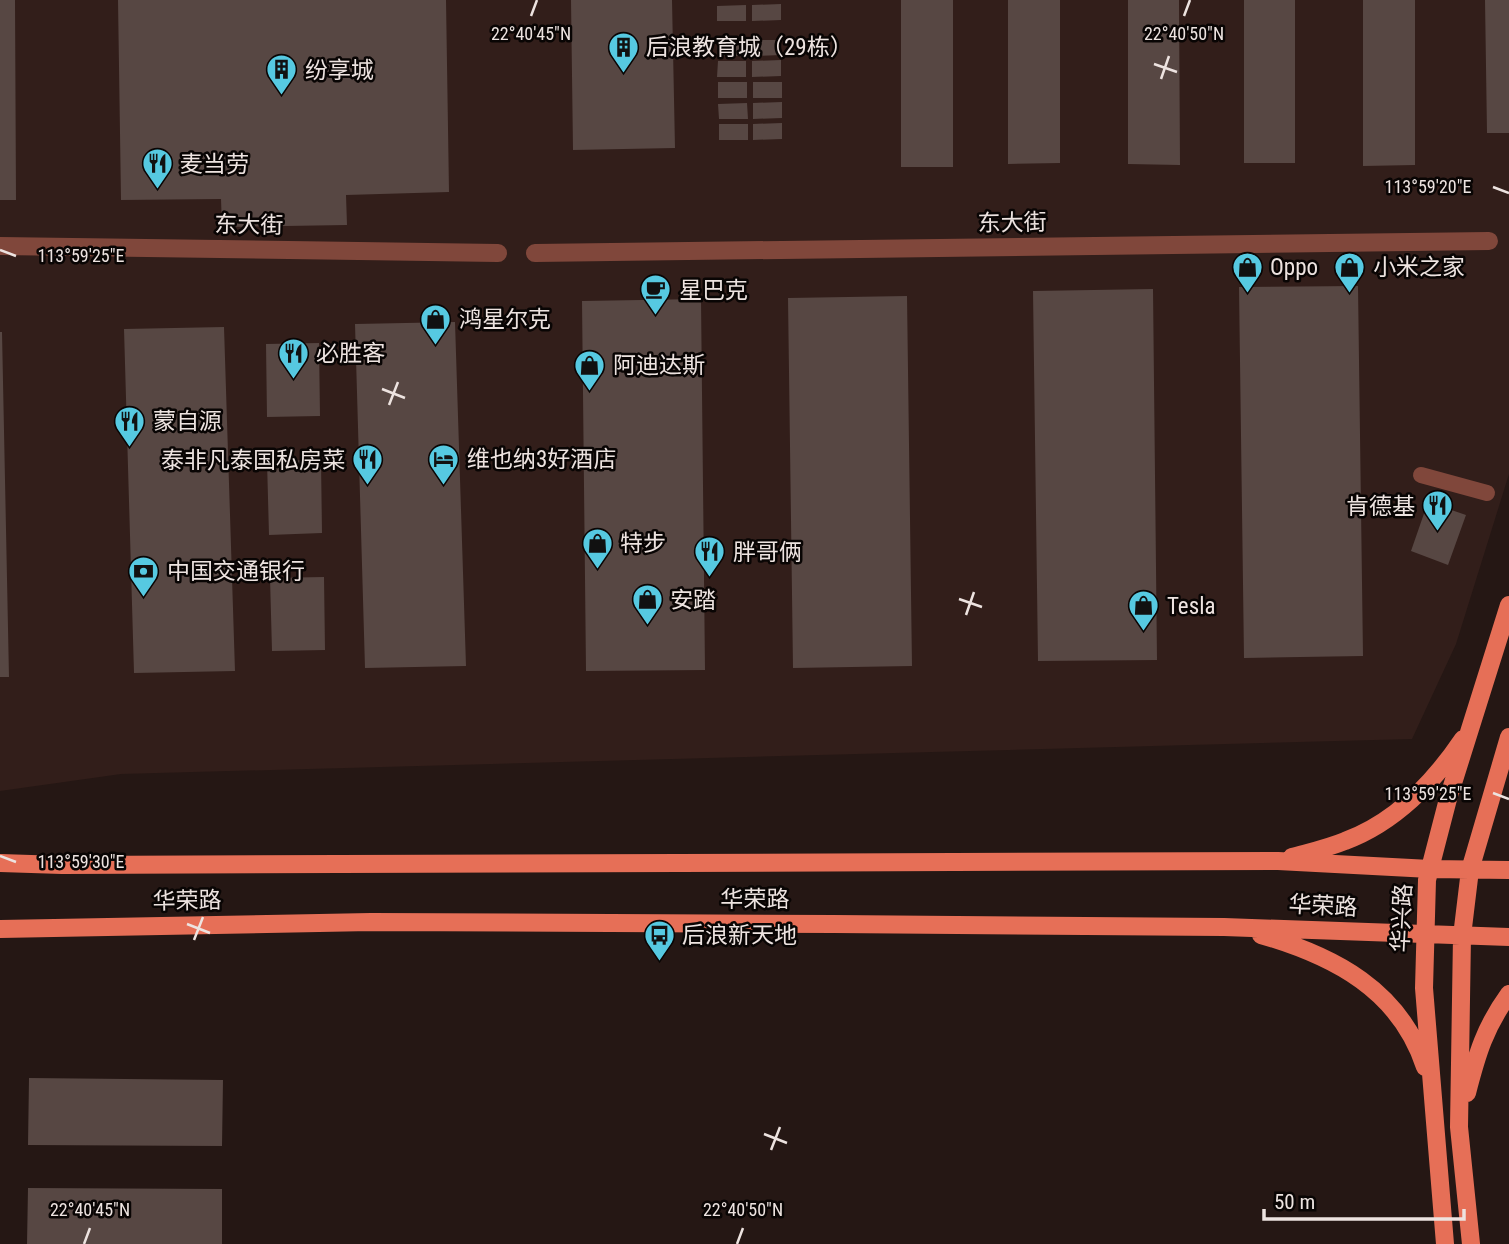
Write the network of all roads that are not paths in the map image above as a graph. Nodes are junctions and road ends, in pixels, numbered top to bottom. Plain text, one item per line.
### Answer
1 (1489, 241) dead end
2 (0, 246) edge
3 (498, 253) dead end
4 (535, 253) dead end
5 (1421, 475) dead end
6 (1487, 493) dead end
7 (1509, 605) edge
8 (1474, 721) junction
9 (1509, 737) edge
10 (1278, 861) junction
11 (0, 863) edge
12 (1430, 869) junction
13 (1470, 870) junction
14 (1509, 870) edge
15 (1224, 927) junction
16 (0, 929) edge
17 (1424, 935) junction
18 (1462, 936) junction
19 (1509, 937) edge
20 (1509, 994) edge
21 (1433, 1091) junction
22 (1460, 1127) junction
23 (1445, 1244) edge
24 (1471, 1244) edge

1 - 4 street, 东大街
2 - 3 street, 东大街
5 - 6 lane
7 - 8 main road, 华兴路
8 - 10 main road
8 - 12 main road, 华兴路
9 - 13 main road
10 - 11 main road, 华荣路
10 - 12 main road, 华荣路
12 - 13 main road, 华荣路
12 - 17 main road, 华兴路
13 - 14 main road, 华荣路
13 - 18 main road
15 - 16 main road, 华荣路
15 - 17 main road, 华荣路
15 - 21 main road
17 - 18 main road, 华荣路
17 - 21 main road, 华兴路
18 - 19 main road, 华荣路
18 - 22 main road
20 - 22 main road
21 - 23 main road, 华兴路
22 - 24 main road

